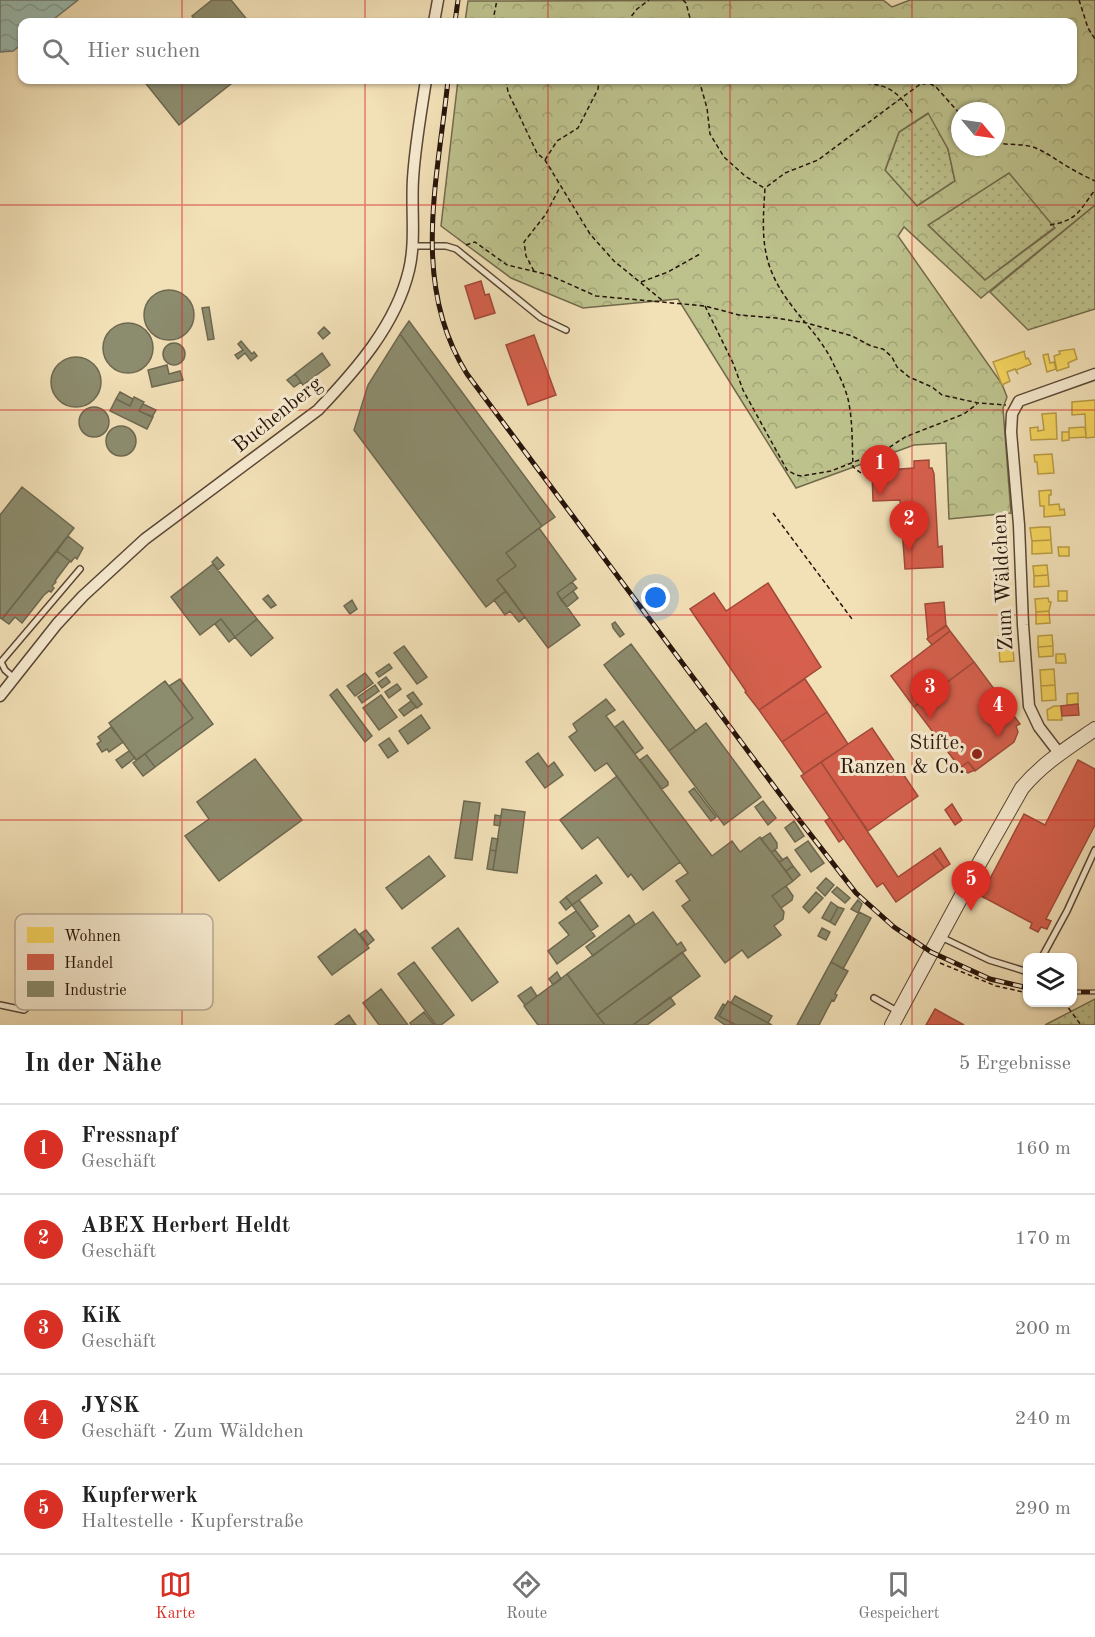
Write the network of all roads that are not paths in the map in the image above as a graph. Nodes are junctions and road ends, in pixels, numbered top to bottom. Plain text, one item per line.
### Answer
1 (438, 0) edge
2 (435, 18) edge
3 (425, 84) edge
4 (412, 246) junction
5 (566, 330) dead end
6 (1095, 374) edge
7 (80, 569) dead end
8 (14, 678) junction
9 (0, 696) edge
10 (1092, 735) edge
11 (1059, 753) junction
12 (1095, 850) edge
13 (940, 936) junction
14 (1044, 953) edge
15 (1023, 970) edge
16 (874, 998) dead end
17 (0, 1005) edge
18 (15, 1008) edge
19 (899, 1012) junction
20 (892, 1025) edge

1 - 2 street
3 - 4 street, Buchenberg
4 - 5 lane
4 - 8 street, Buchenberg
6 - 11 street, Zum Wäldchen
7 - 8 lane
8 - 9 street, Buchenberg
10 - 11 street
11 - 13 street
12 - 14 lane
13 - 15 lane
13 - 19 street
16 - 19 lane
17 - 18 lane
19 - 20 street

